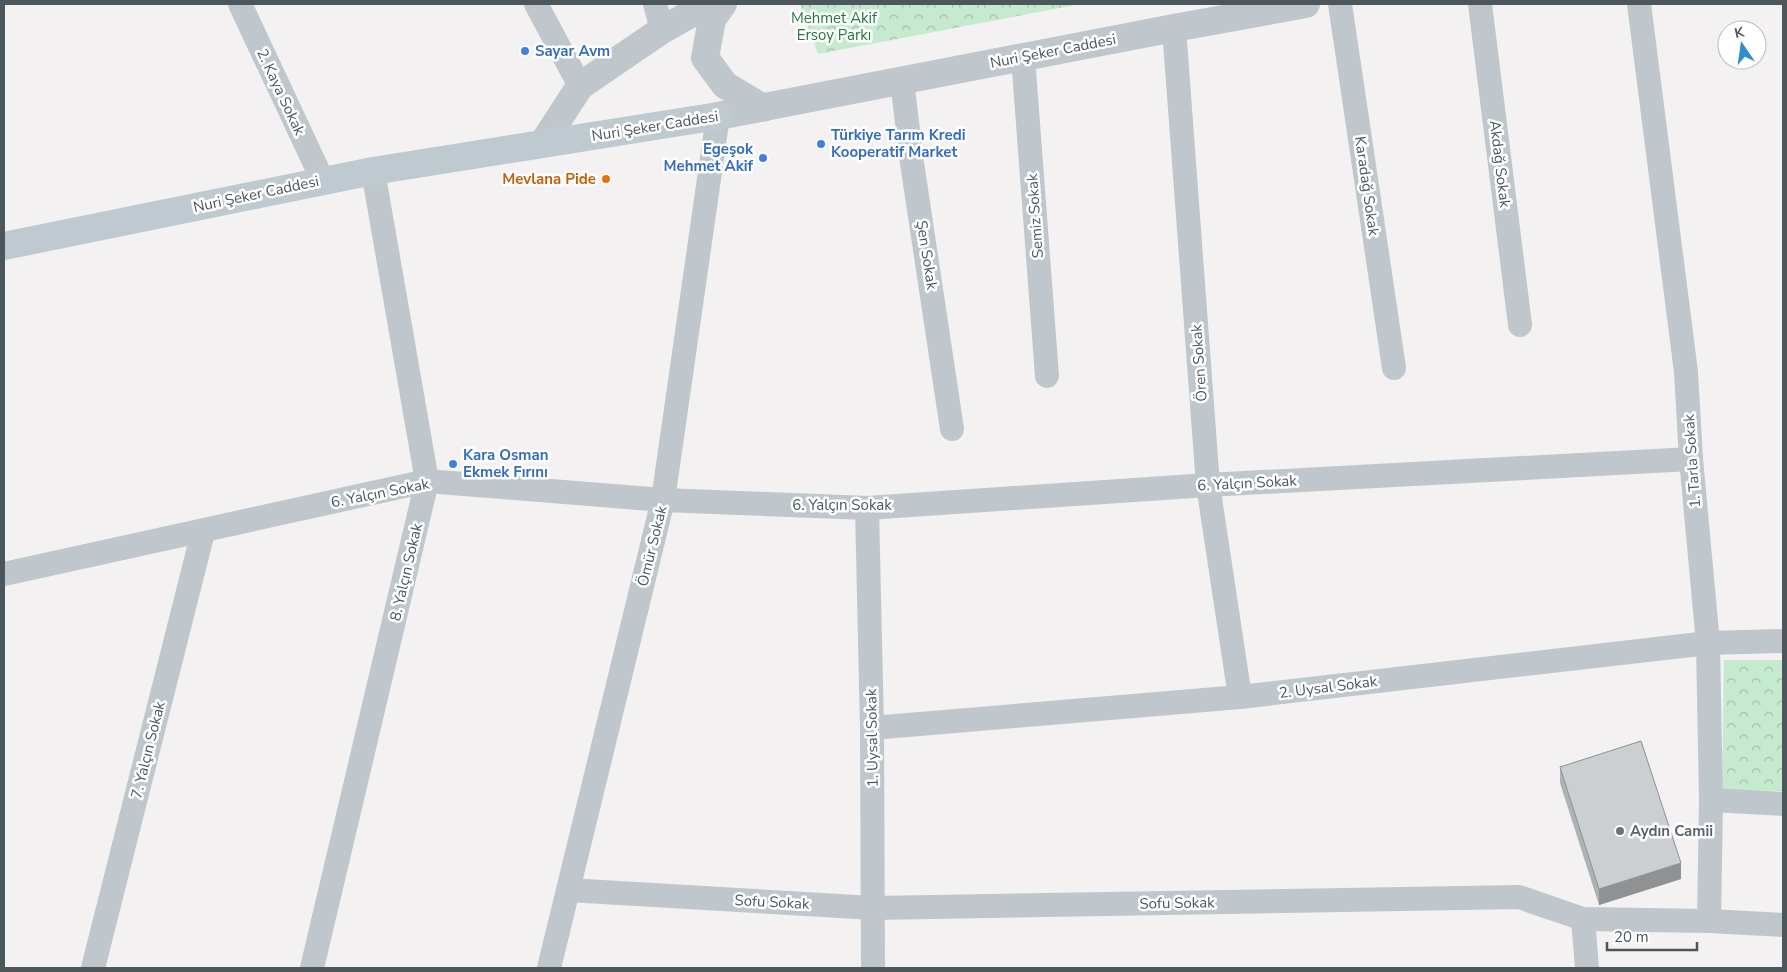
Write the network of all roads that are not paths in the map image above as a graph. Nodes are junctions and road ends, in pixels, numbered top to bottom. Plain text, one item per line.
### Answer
1 (240, 4) edge
2 (536, 4) edge
3 (656, 4) edge
4 (708, 4) edge
5 (722, 4) edge
6 (1340, 4) edge
7 (1480, 4) edge
8 (1639, 4) edge
9 (1291, 5) edge
10 (1174, 28) junction
11 (662, 30) junction
12 (1023, 57) junction
13 (902, 81) junction
14 (580, 86) junction
15 (763, 108) junction
16 (718, 116) junction
17 (543, 143) junction
18 (373, 171) junction
19 (323, 181) junction
20 (4, 246) edge
21 (1520, 325) dead end
22 (1394, 368) dead end
23 (1047, 376) dead end
24 (952, 429) dead end
25 (1691, 459) junction
26 (427, 481) junction
27 (1208, 485) junction
28 (663, 500) junction
29 (867, 508) junction
30 (202, 532) junction
31 (4, 574) edge
32 (1783, 641) edge
33 (1708, 642) junction
34 (1240, 697) junction
35 (872, 728) junction
36 (1711, 800) junction
37 (1783, 804) edge
38 (568, 890) junction
39 (874, 908) junction
40 (1583, 919) junction
41 (1709, 922) junction
42 (1783, 925) edge
43 (93, 968) edge
44 (312, 968) edge
45 (550, 968) edge
46 (873, 968) edge
47 (1587, 968) edge

1 - 19 street, 2. Kaya Sokak
2 - 14 street
3 - 11 street
4 - 11 street
5 - 15 street
6 - 22 street, Karadağ Sokak
7 - 21 street, Akdağ Sokak
8 - 25 street, 1. Tarla Sokak
9 - 10 street, Nuri Şeker Caddesi
10 - 12 street, Nuri Şeker Caddesi
10 - 27 street, Ören Sokak
11 - 14 street
12 - 13 street, Nuri Şeker Caddesi
12 - 23 street, Semiz Sokak
13 - 15 street, Nuri Şeker Caddesi
13 - 24 street, Şen Sokak
14 - 17 street
15 - 16 street, Nuri Şeker Caddesi
16 - 17 main road, Nuri Şeker Caddesi
16 - 28 street, Ömür Sokak
17 - 18 main road, Nuri Şeker Caddesi
18 - 19 main road, Nuri Şeker Caddesi
18 - 26 street, 8. Yalçın Sokak
19 - 20 main road, Nuri Şeker Caddesi
25 - 27 street, 6. Yalçın Sokak
25 - 33 street, 1. Tarla Sokak
26 - 28 street, 6. Yalçın Sokak
26 - 30 street, 6. Yalçın Sokak
26 - 44 street, 8. Yalçın Sokak
27 - 29 street, 6. Yalçın Sokak
27 - 34 street, Ören Sokak
28 - 29 street, 6. Yalçın Sokak
28 - 38 street, Ömür Sokak
29 - 35 street, 1. Uysal Sokak
30 - 31 street, 6. Yalçın Sokak
30 - 43 street, 7. Yalçın Sokak
32 - 33 street, 2. Uysal Sokak
33 - 34 street, 2. Uysal Sokak
33 - 36 street, 1. Tarla Sokak
34 - 35 street, 2. Uysal Sokak
35 - 39 street, 1. Uysal Sokak
36 - 37 street
36 - 41 street, 1. Tarla Sokak
38 - 39 street, Sofu Sokak
38 - 45 street, Ömür Sokak
39 - 40 street, Sofu Sokak
39 - 46 street, 1. Uysal Sokak
40 - 41 street, Sofu Sokak
40 - 47 street
41 - 42 street, Sofu Sokak

